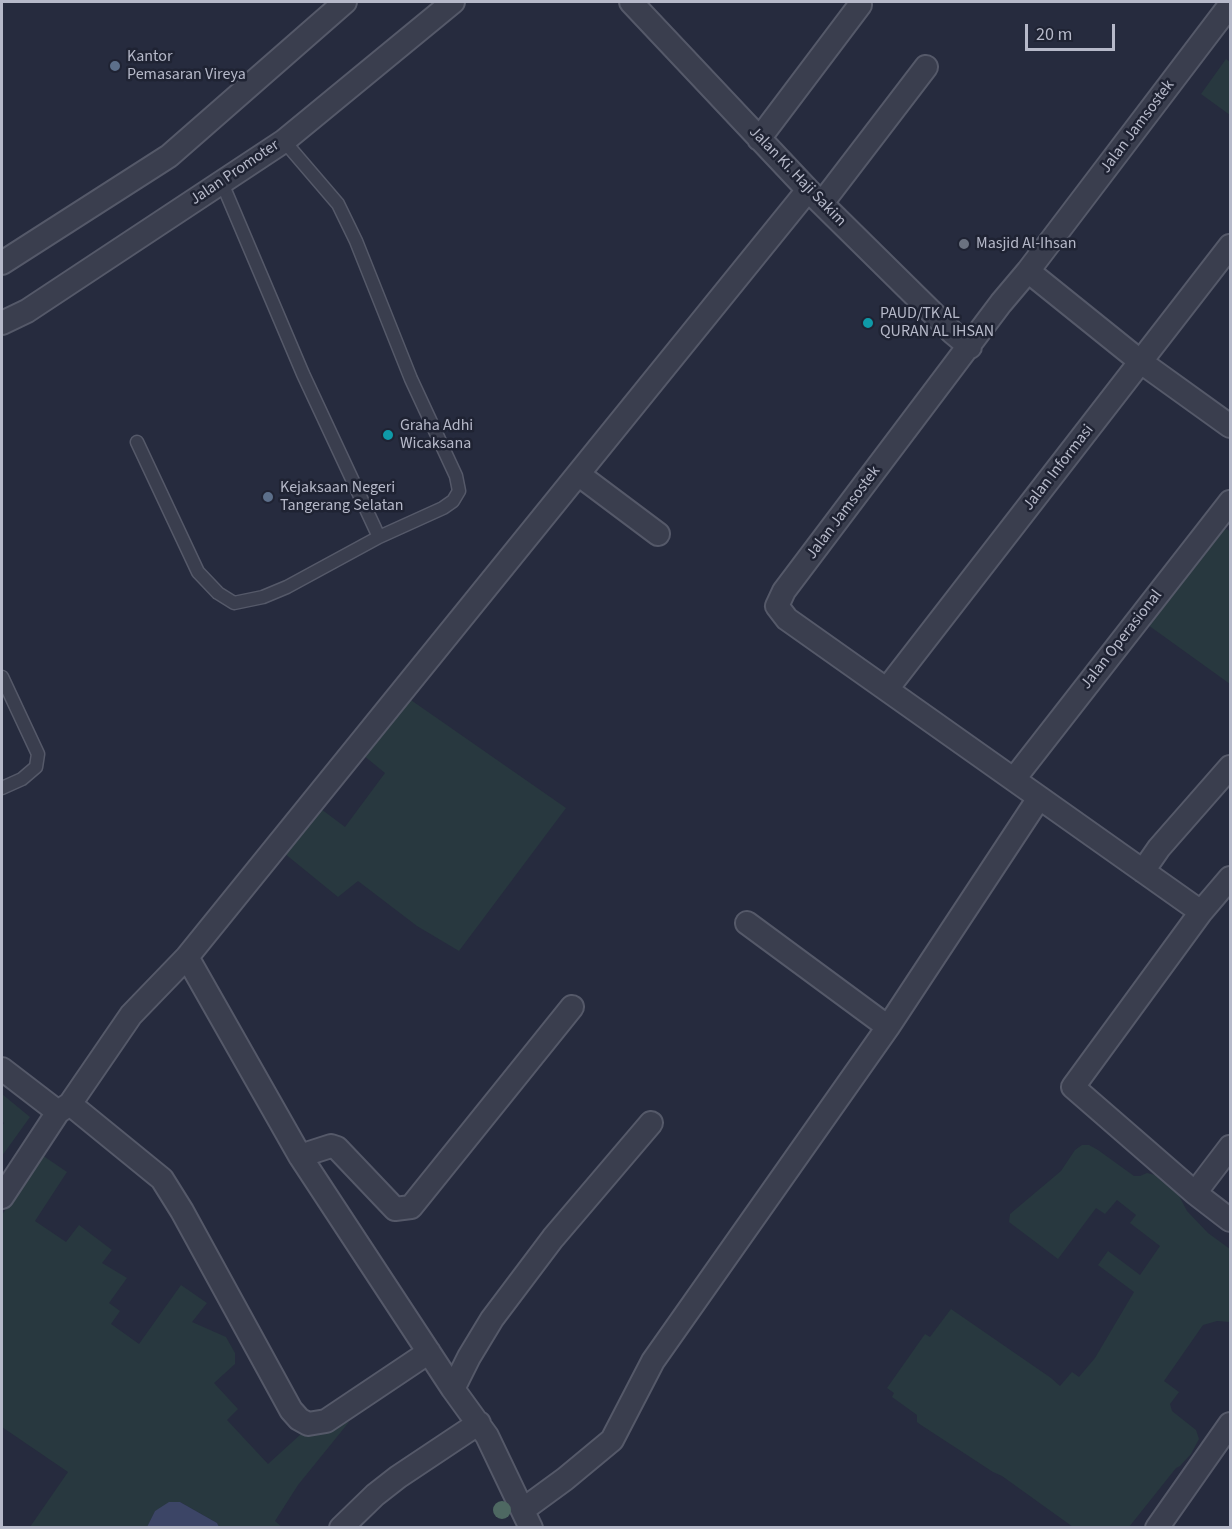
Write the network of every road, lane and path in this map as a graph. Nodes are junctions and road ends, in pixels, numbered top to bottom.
1 (345, 2) edge
2 (453, 2) edge
3 (631, 2) edge
4 (860, 5) dead end
5 (1230, 5) edge
6 (926, 67) dead end
7 (759, 139) junction
8 (284, 141) junction
9 (222, 183) junction
10 (815, 196) junction
11 (1230, 246) edge
12 (5, 261) edge
13 (1028, 271) junction
14 (2, 323) edge
15 (970, 347) junction
16 (1142, 362) junction
17 (1230, 426) edge
18 (137, 442) dead end
19 (578, 474) junction
20 (1230, 504) edge
21 (658, 534) dead end
22 (379, 537) junction
23 (2, 677) edge
24 (887, 689) junction
25 (1230, 767) edge
26 (1014, 779) junction
27 (2, 788) edge
28 (1039, 798) junction
29 (1143, 871) junction
30 (1230, 878) edge
31 (1201, 912) junction
32 (747, 923) dead end
33 (187, 957) junction
34 (572, 1007) dead end
35 (888, 1027) junction
36 (2, 1069) edge
37 (64, 1108) junction
38 (651, 1123) dead end
39 (1230, 1148) edge
40 (300, 1156) junction
41 (1195, 1193) junction
42 (2, 1197) edge
43 (1230, 1220) edge
44 (429, 1352) junction
45 (453, 1389) junction
46 (479, 1423) junction
47 (1230, 1424) edge
48 (528, 1518) edge
49 (341, 1527) edge
50 (1157, 1527) edge

1 - 12 street
2 - 8 street, Jalan Promoter
3 - 7 street, Jalan Ki. Haji Sakim
4 - 7 street
5 - 13 street, Jalan Jamsostek
6 - 10 street
7 - 10 street, Jalan Ki. Haji Sakim
8 - 9 street, Jalan Promoter
8 - 22 lane
9 - 14 street, Jalan Promoter
9 - 22 lane
10 - 15 street, Jalan Ki. Haji Sakim
10 - 19 street
11 - 16 street, Jalan Informasi
13 - 15 street, Jalan Jamsostek
13 - 16 street
15 - 24 street, Jalan Jamsostek
16 - 17 street
16 - 24 street, Jalan Informasi
18 - 22 lane
19 - 21 street
19 - 33 street
20 - 26 street, Jalan Operasional
23 - 27 lane
24 - 26 street, Jalan Jamsostek
25 - 29 street
26 - 28 street, Jalan Jamsostek
28 - 29 street, Jalan Jamsostek
28 - 35 street
29 - 31 street, Jalan Jamsostek
30 - 31 street
31 - 41 street
32 - 35 street
33 - 37 street
33 - 40 street
34 - 40 street
35 - 48 street
36 - 37 street
37 - 42 street
37 - 44 street
38 - 45 street
39 - 41 street
40 - 44 street
41 - 43 street
44 - 45 street
45 - 46 street
46 - 48 street
46 - 49 street
47 - 50 street

